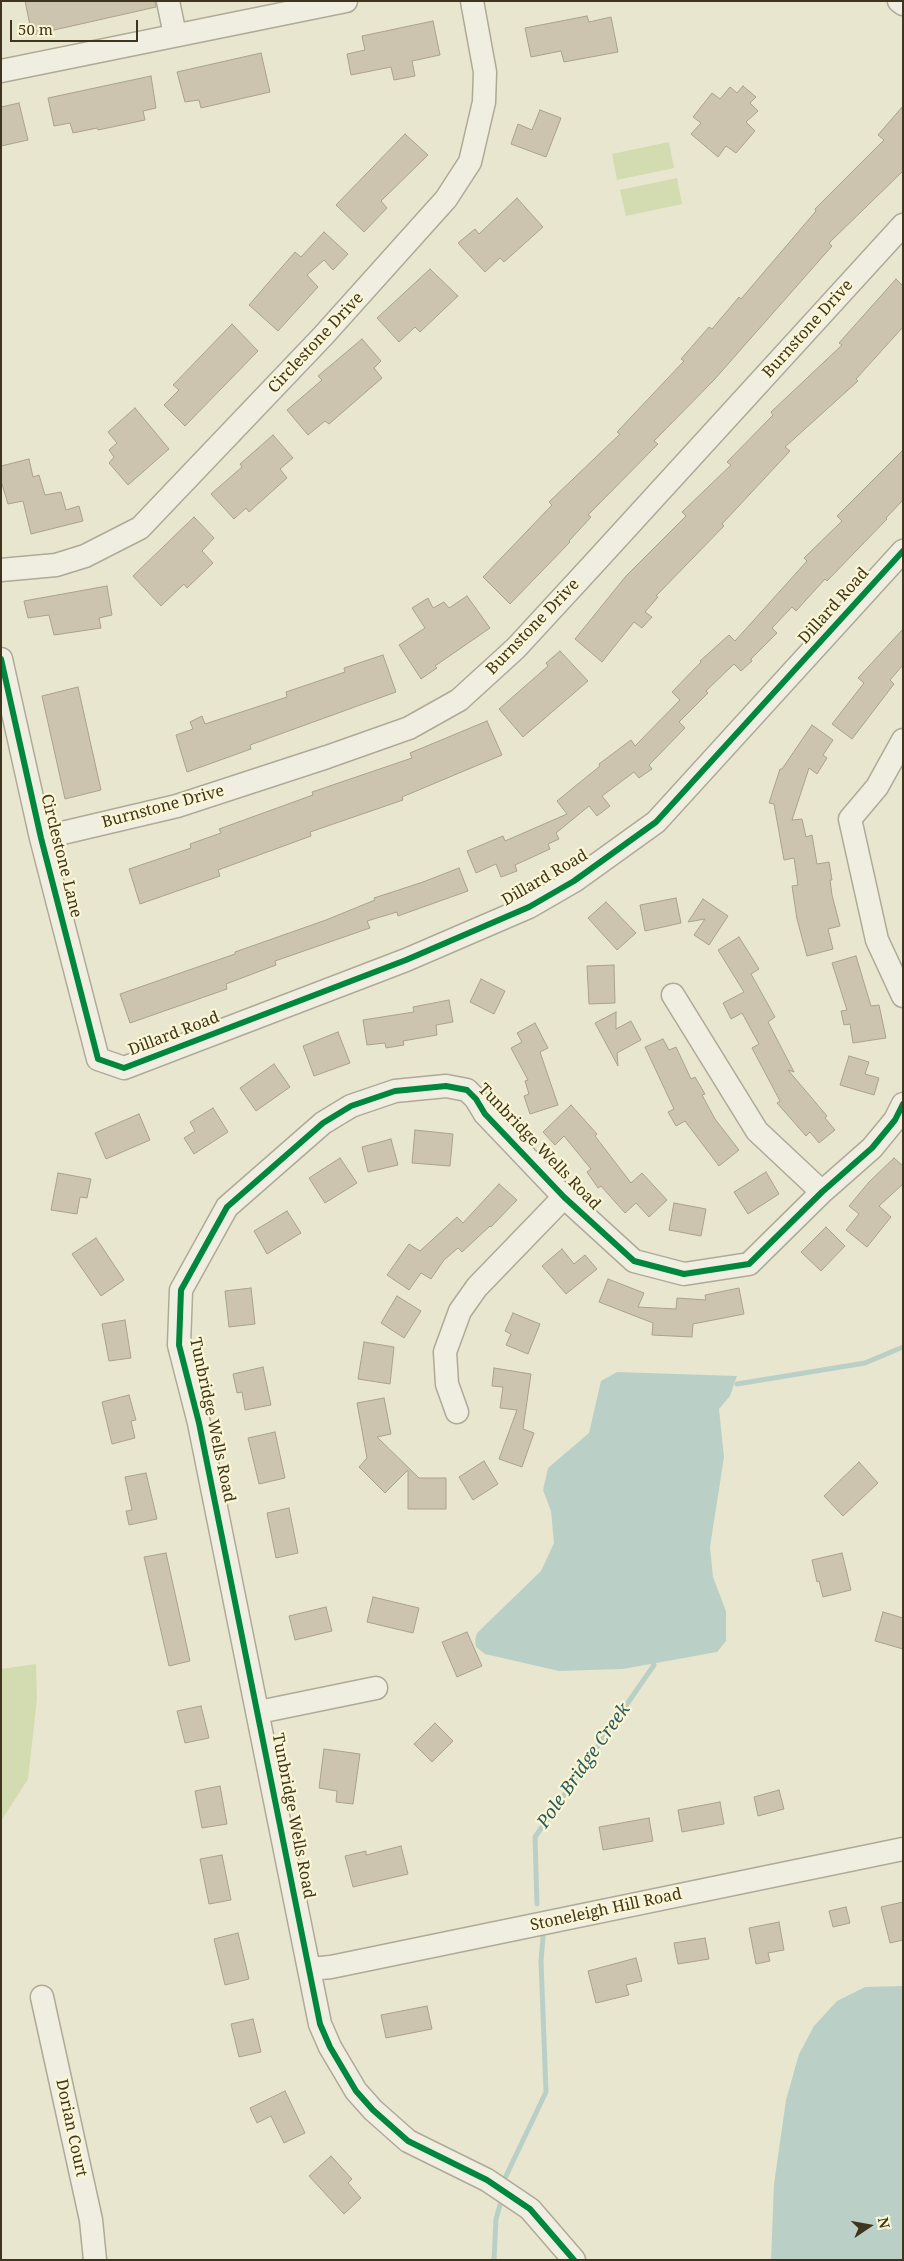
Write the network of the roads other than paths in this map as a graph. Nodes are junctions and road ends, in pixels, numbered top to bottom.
1 (168, 1) edge
2 (346, 1) edge
3 (472, 1) edge
4 (899, 1) edge
5 (903, 4) edge
6 (175, 35) junction
7 (1, 71) edge
8 (903, 225) edge
9 (903, 551) edge
10 (1, 570) edge
11 (1, 658) edge
12 (903, 740) edge
13 (41, 838) junction
14 (673, 995) dead end
15 (903, 996) edge
16 (98, 1059) joint
17 (903, 1104) edge
18 (822, 1192) junction
19 (564, 1197) junction
20 (457, 1412) dead end
21 (376, 1688) dead end
22 (259, 1712) junction
23 (903, 1849) edge
24 (310, 1970) junction
25 (42, 1997) dead end
26 (95, 2260) edge
27 (574, 2260) edge

1 - 6 street
2 - 6 street
3 - 10 street, Circlestone Drive
4 - 5 street
6 - 7 street
8 - 13 street, Burnstone Drive
9 - 16 street, Dillard Road
11 - 13 street, Circlestone Lane
12 - 15 street
13 - 16 street, Circlestone Lane
14 - 18 street
17 - 18 street, Tunbridge Wells Road
18 - 19 street, Tunbridge Wells Road
19 - 20 street
19 - 22 street, Tunbridge Wells Road
21 - 22 street
22 - 24 street, Tunbridge Wells Road
23 - 24 street, Stoneleigh Hill Road
24 - 27 street, Tunbridge Wells Road
25 - 26 street, Dorian Court

